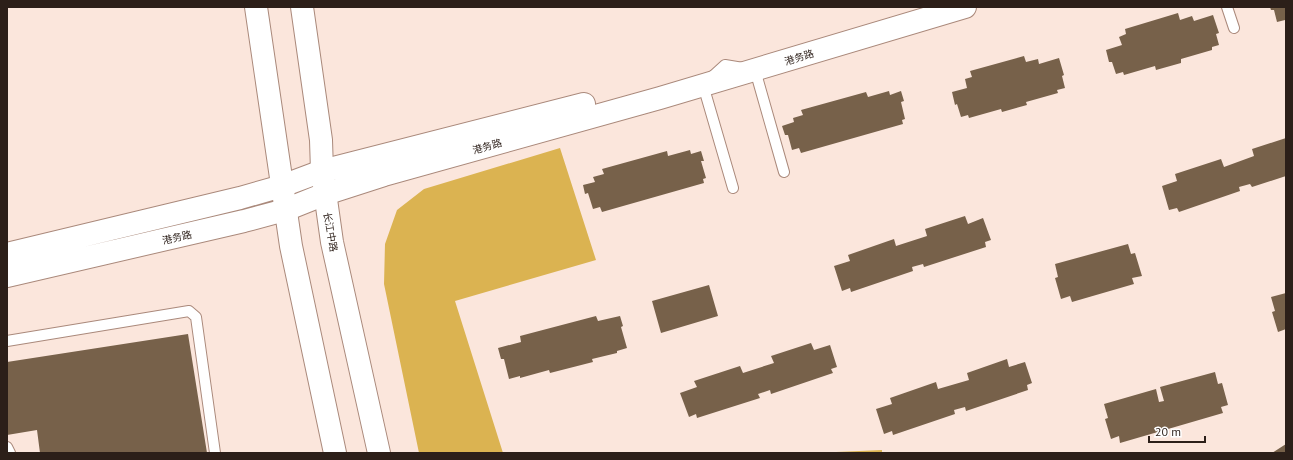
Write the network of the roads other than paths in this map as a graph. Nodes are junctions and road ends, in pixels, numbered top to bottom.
1 (256, 7) edge
2 (302, 7) edge
3 (917, 7) edge
4 (965, 7) edge
5 (1227, 7) edge
6 (1234, 28) dead end
7 (725, 65) junction
8 (755, 70) junction
9 (703, 85) junction
10 (322, 171) junction
11 (784, 172) dead end
12 (282, 186) junction
13 (733, 188) dead end
14 (325, 194) junction
15 (285, 210) junction
16 (7, 254) edge
17 (7, 276) edge
18 (7, 341) edge
19 (7, 447) edge
20 (10, 453) edge
21 (215, 453) edge
22 (335, 453) edge
23 (379, 453) edge

1 - 12 street
2 - 10 street, 长江中路
3 - 7 street, 港务路
4 - 8 street, 港务路
5 - 6 lane
7 - 8 lane
7 - 9 lane
7 - 10 street, 港务路
8 - 9 street, 港务路
8 - 11 lane
9 - 13 lane
9 - 14 street, 港务路
10 - 12 street, 港务路
10 - 14 street, 长江中路
12 - 15 street
12 - 16 street, 港务路
14 - 15 street, 港务路
14 - 23 street, 长江中路
15 - 17 street, 港务路
15 - 22 street
18 - 21 lane
19 - 20 lane

